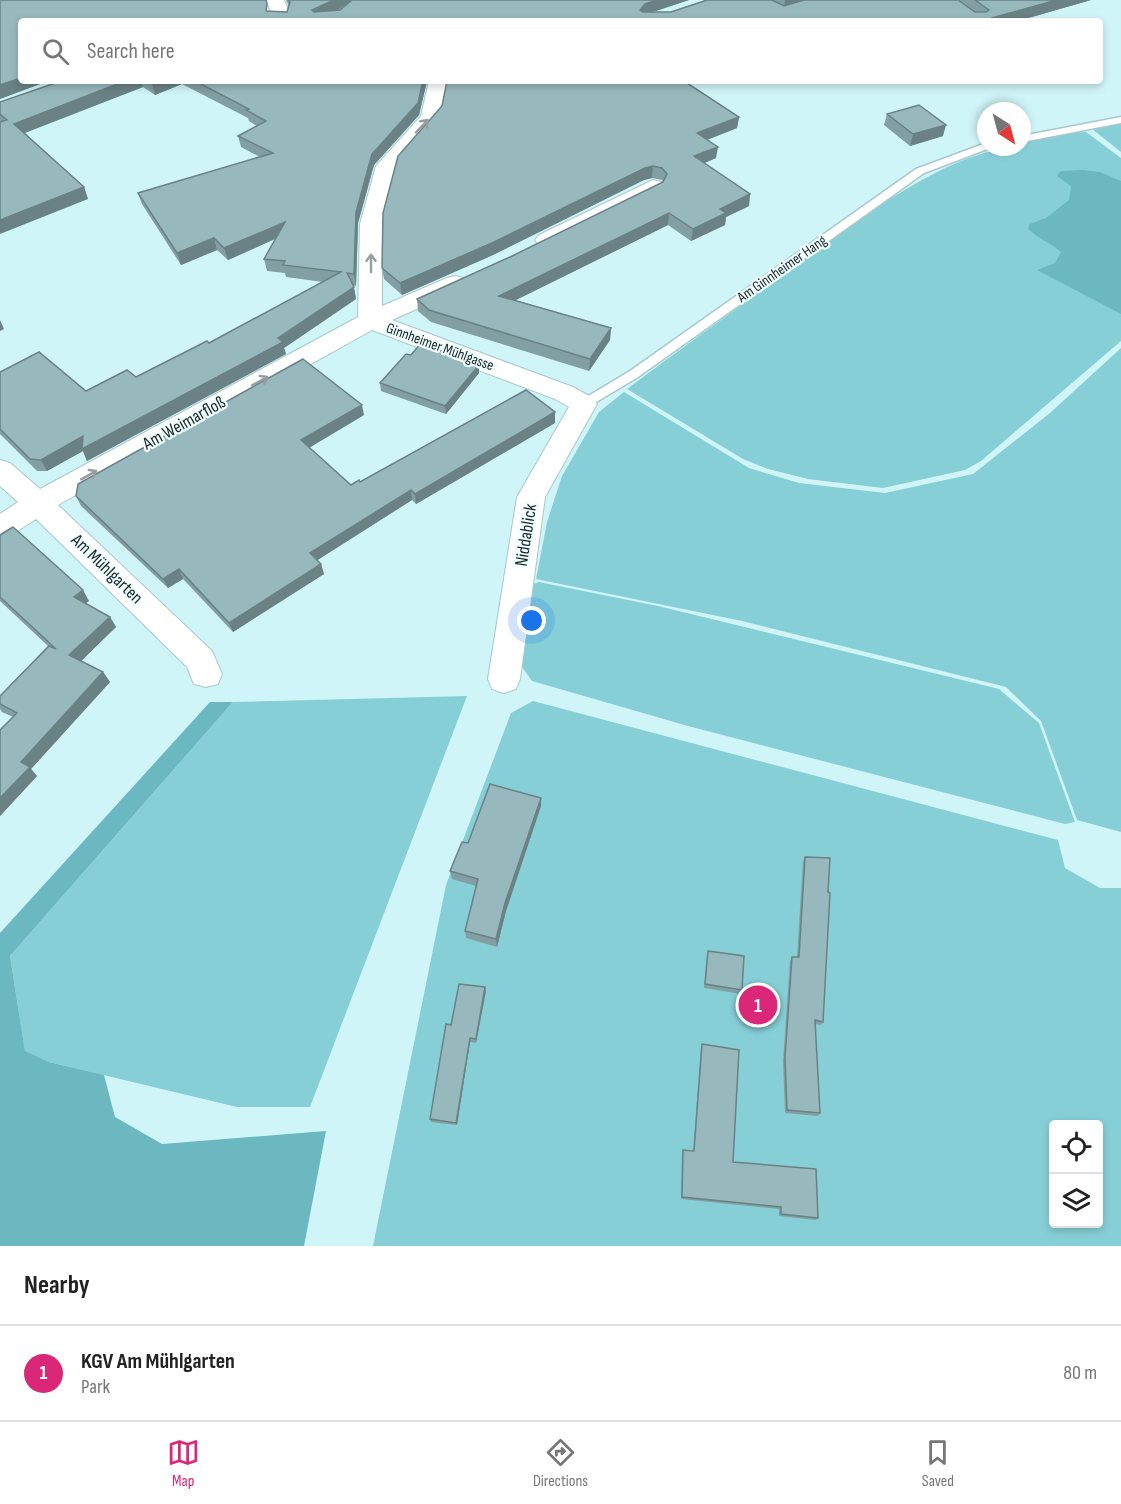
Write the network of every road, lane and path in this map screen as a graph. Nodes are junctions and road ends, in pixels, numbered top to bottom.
1 (275, 0) edge
2 (280, 18) edge
3 (438, 84) edge
4 (1121, 120) edge
5 (1031, 137) edge
6 (977, 149) edge
7 (653, 187) edge
8 (522, 252) edge
9 (472, 276) edge
10 (370, 321) junction
11 (584, 404) junction
12 (0, 470) edge
13 (38, 503) junction
14 (0, 528) edge
15 (206, 674) dead end
16 (504, 679) dead end

1 - 2 street
10 -> 3 street, Ginnheimer Mühlgasse
4 - 5 lane
6 - 11 lane, Am Ginnheimer Hang
7 - 8 street
9 - 10 street, Am Weimarfloß
10 - 11 street, Ginnheimer Mühlgasse
13 -> 10 street, Am Weimarfloß
11 - 16 street, Niddablick
12 - 13 street, Am Mühlgarten
13 - 14 street, Am Weimarfloß
13 - 15 street, Am Mühlgarten

